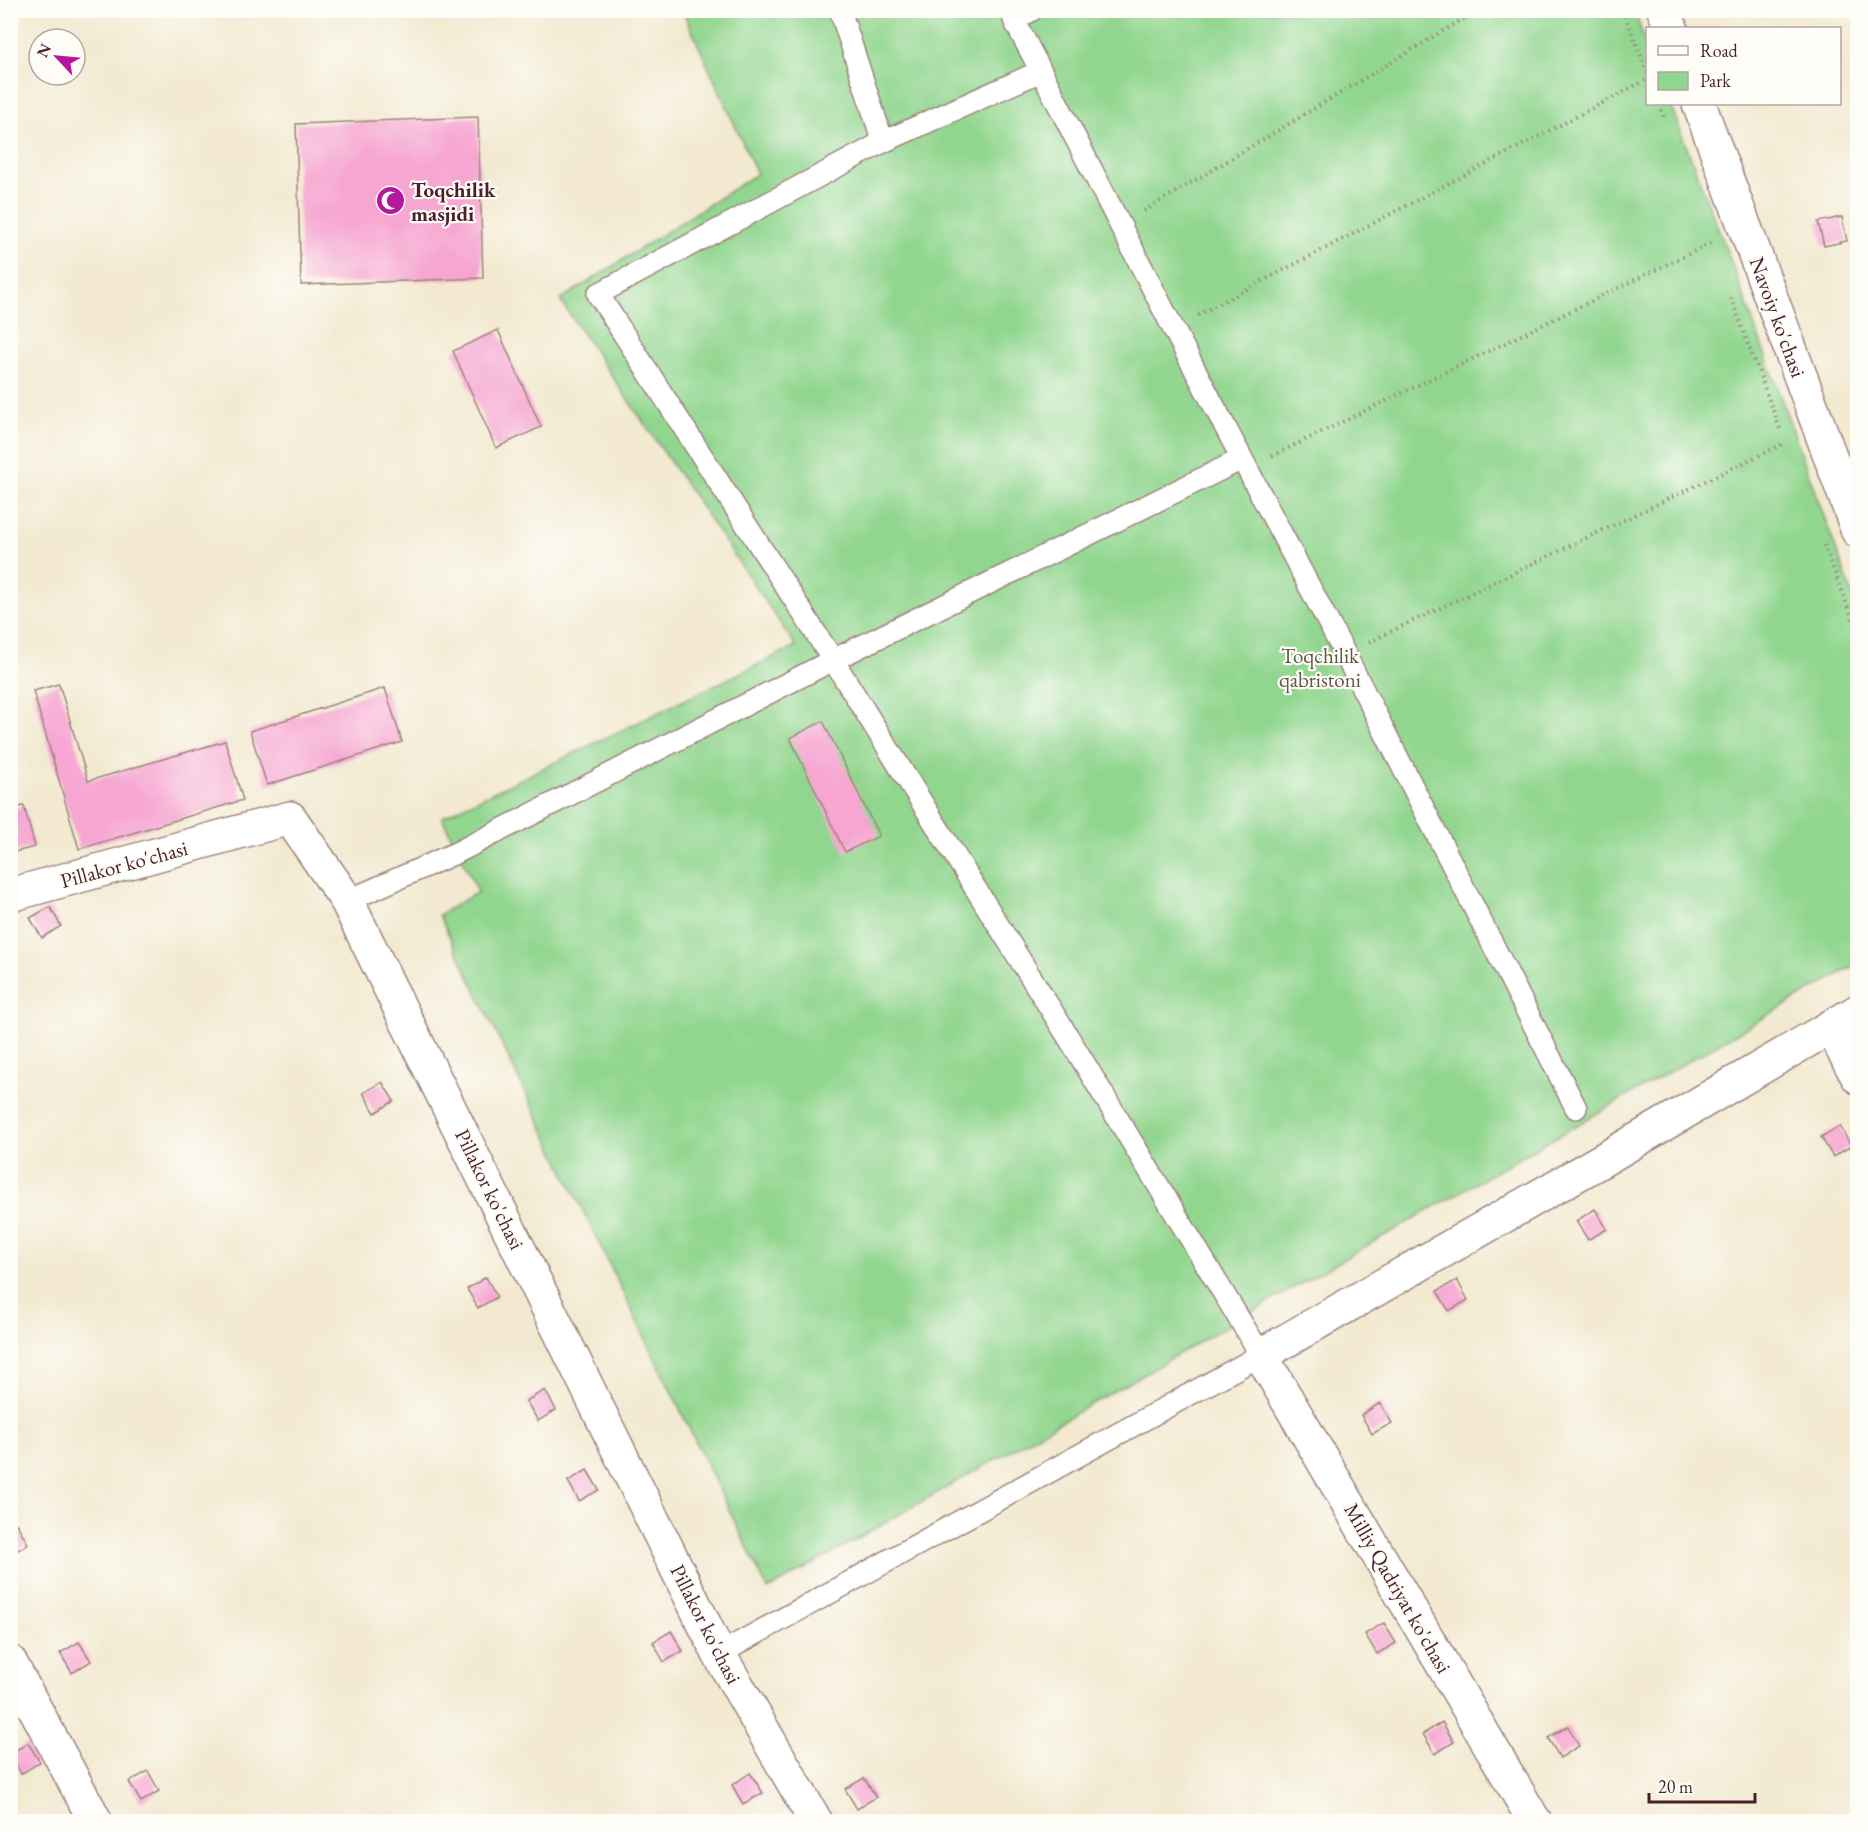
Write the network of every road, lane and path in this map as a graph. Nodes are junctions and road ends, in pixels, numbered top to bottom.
1 (840, 10) edge
2 (1032, 10) edge
3 (1479, 10) edge
4 (1623, 10) edge
5 (1664, 10) edge
6 (1671, 27) edge
7 (1041, 71) junction
8 (1646, 71) edge
9 (1646, 80) edge
10 (1699, 105) edge
11 (883, 142) junction
12 (1120, 225) junction
13 (1711, 243) dead end
14 (1173, 328) junction
15 (1785, 443) dead end
16 (1244, 463) junction
17 (1857, 531) edge
18 (1345, 654) junction
19 (833, 660) junction
20 (10, 895) edge
21 (347, 901) junction
22 (1844, 1019) edge
23 (1857, 1077) edge
24 (1576, 1108) dead end
25 (1261, 1355) junction
26 (719, 1654) junction
27 (10, 1662) edge
28 (96, 1821) edge
29 (816, 1821) edge
30 (1535, 1821) edge

1 - 11 lane
2 - 7 lane
3 - 12 path
4 - 8 path
5 - 6 street
7 - 11 lane
7 - 12 lane
9 - 14 path
10 - 17 street, Navoiy ko'chasi
11 - 19 lane
12 - 14 lane
13 - 16 path
14 - 16 lane
15 - 18 path
16 - 18 lane
16 - 19 lane
18 - 24 lane
19 - 21 lane
19 - 25 lane
20 - 21 street, Pillakor ko'chasi
21 - 26 street, Pillakor ko'chasi
22 - 23 street
22 - 25 street
25 - 26 lane
25 - 30 street, Milliy Qadriyat ko'chasi
26 - 29 street, Pillakor ko'chasi
27 - 28 street

